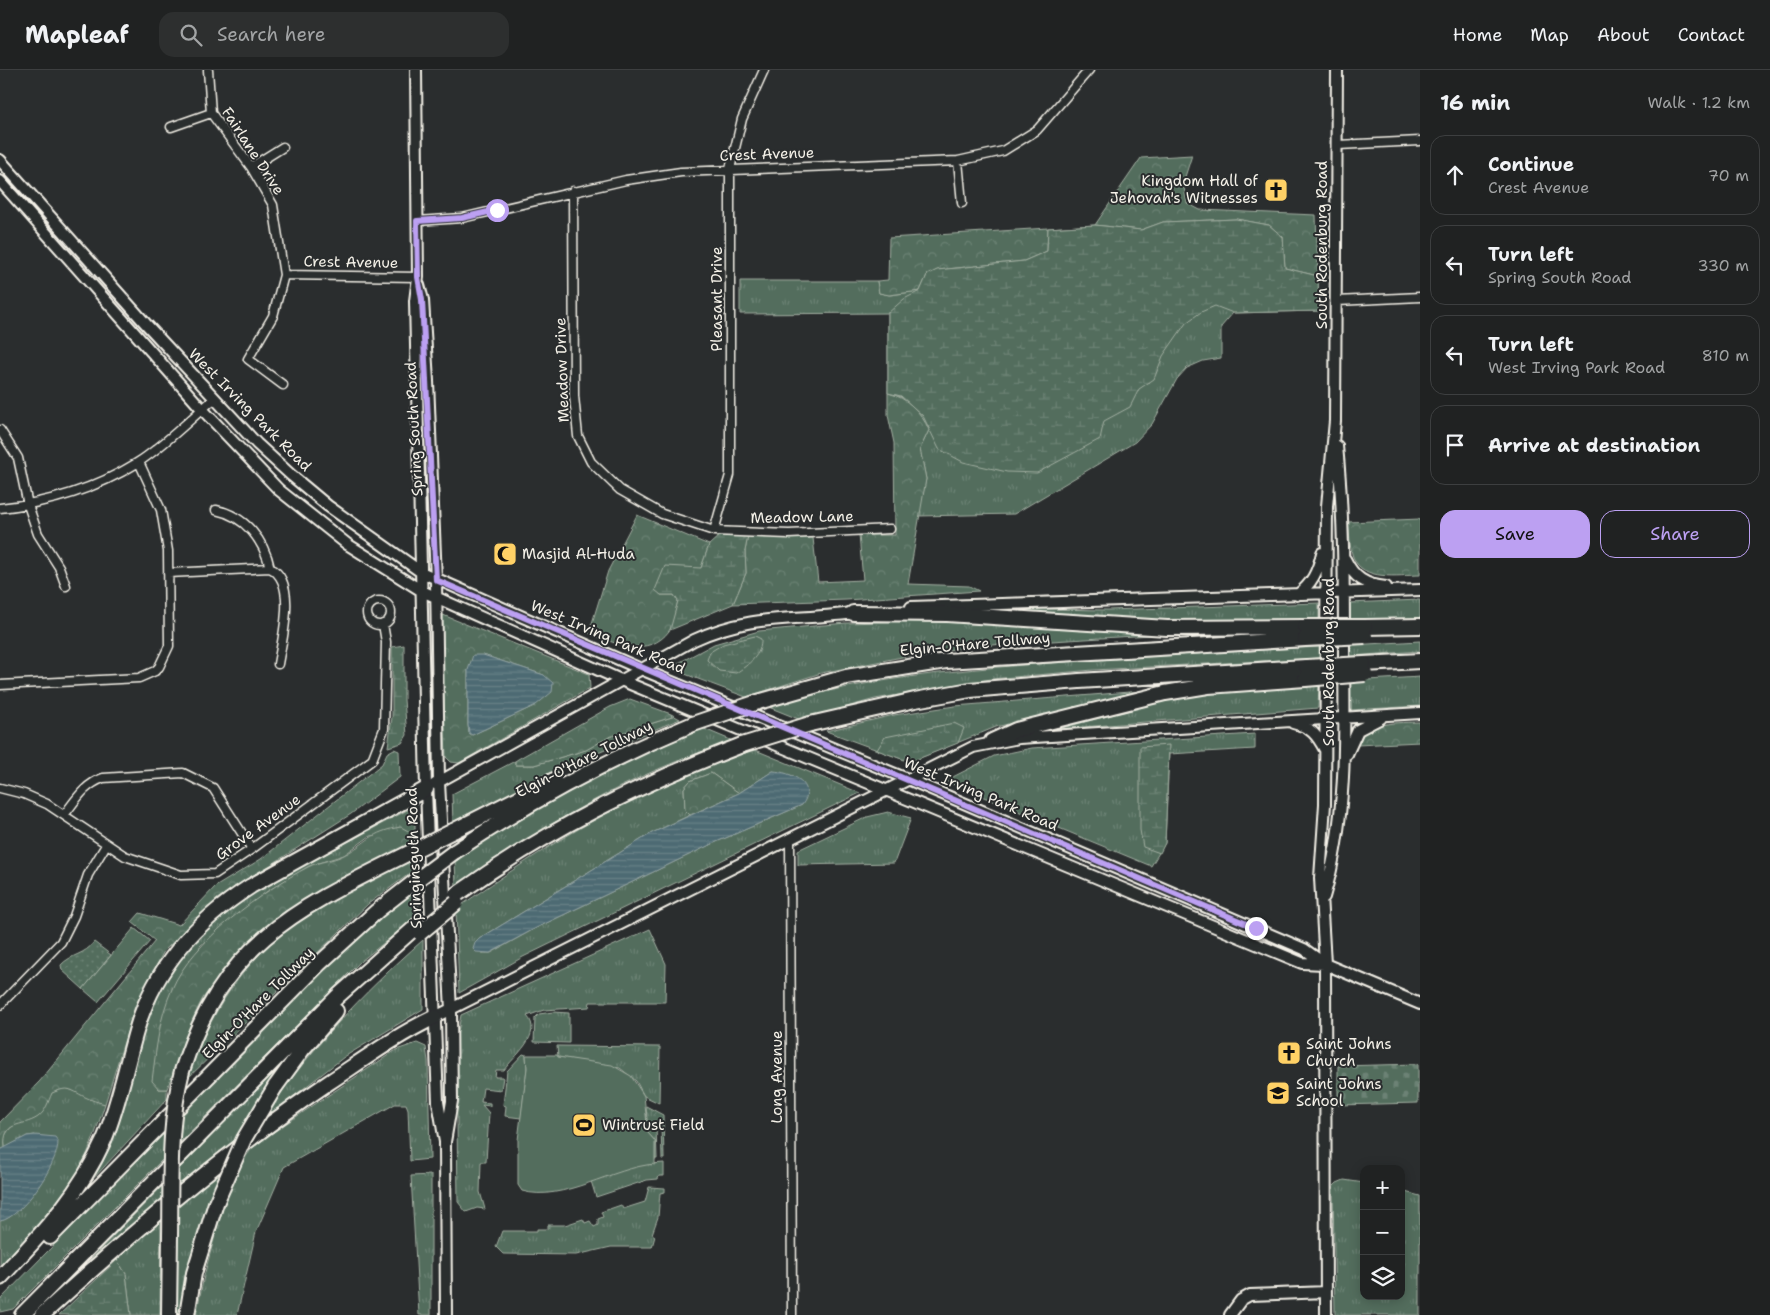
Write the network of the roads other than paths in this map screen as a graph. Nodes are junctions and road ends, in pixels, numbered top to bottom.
1 (208, 70) edge
2 (416, 70) edge
3 (764, 70) edge
4 (1089, 70) edge
5 (1337, 70) edge
6 (211, 113) junction
7 (171, 127) dead end
8 (1420, 141) edge
9 (1338, 145) junction
10 (283, 147) dead end
11 (0, 160) edge
12 (958, 161) junction
13 (251, 167) junction
14 (730, 169) junction
15 (0, 181) edge
16 (573, 191) junction
17 (962, 203) dead end
18 (417, 221) junction
19 (284, 275) junction
20 (418, 277) junction
21 (1420, 297) edge
22 (1337, 300) junction
23 (283, 385) dead end
24 (214, 399) junction
25 (202, 409) junction
26 (1335, 420) junction
27 (0, 430) edge
28 (139, 462) junction
29 (28, 505) junction
30 (0, 508) edge
31 (216, 510) dead end
32 (890, 529) dead end
33 (714, 531) junction
34 (1327, 536) junction
35 (1343, 556) junction
36 (270, 568) junction
37 (421, 572) junction
38 (168, 573) junction
39 (436, 580) junction
40 (66, 586) dead end
41 (1404, 590) junction
42 (1420, 590) edge
43 (422, 591) junction
44 (1326, 594) junction
45 (1344, 594) junction
46 (1297, 595) junction
47 (437, 599) junction
48 (852, 613) junction
49 (383, 624) dead end
50 (1420, 626) edge
51 (1365, 631) junction
52 (1305, 633) junction
53 (1420, 633) edge
54 (1420, 661) edge
55 (278, 664) dead end
56 (1365, 669) junction
57 (644, 670) junction
58 (1420, 670) edge
59 (1306, 673) junction
60 (623, 681) junction
61 (0, 685) edge
62 (1420, 713) edge
63 (1392, 714) junction
64 (1345, 717) junction
65 (1326, 718) junction
66 (1285, 720) junction
67 (992, 741) junction
68 (1326, 751) junction
69 (616, 758) junction
70 (1344, 762) junction
71 (910, 780) junction
72 (440, 782) junction
73 (0, 788) edge
74 (426, 789) junction
75 (885, 790) junction
76 (64, 815) junction
77 (790, 839) junction
78 (106, 845) junction
79 (252, 850) junction
80 (1323, 902) junction
81 (419, 928) junction
82 (1325, 964) junction
83 (1, 1001) edge
84 (1420, 1004) edge
85 (451, 1010) junction
86 (435, 1017) junction
87 (445, 1142) junction
88 (0, 1278) edge
89 (0, 1288) edge
90 (1326, 1292) junction
91 (22, 1315) edge
92 (42, 1315) edge
93 (169, 1315) edge
94 (187, 1315) edge
95 (446, 1315) edge
96 (792, 1315) edge
97 (1230, 1315) edge
98 (1326, 1315) edge

1 - 6 street, Fairlane Drive
2 - 18 main road, Spring South Road
3 - 14 street, Pleasant Drive
4 - 12 street, Crest Avenue
5 - 9 main road, South Rodenburg Road
6 - 7 street
6 - 13 street, Fairlane Drive
8 - 9 street
9 - 22 main road, South Rodenburg Road
10 - 13 street
11 - 24 main road, West Irving Park Road
12 - 14 street, Crest Avenue
12 - 17 street
13 - 19 street, Fairlane Drive
14 - 16 street, Crest Avenue
14 - 33 street, Pleasant Drive
15 - 25 main road, West Irving Park Road
16 - 18 street, Crest Avenue
16 - 33 street, Meadow Drive
18 - 20 main road, Spring South Road
19 - 20 street, Crest Avenue
19 - 23 street, Fairlane Drive
20 - 37 main road, Spring South Road
20 - 39 main road, Spring South Road
21 - 22 street
22 - 26 main road, South Rodenburg Road
24 - 25 street
24 - 37 main road, West Irving Park Road
25 - 28 street
25 - 43 main road, West Irving Park Road
26 - 34 main road, South Rodenburg Road
26 - 35 main road, South Rodenburg Road
27 - 29 street
28 - 29 street
28 - 38 street
29 - 30 street
29 - 40 street
31 - 36 street
32 - 33 street, Meadow Lane
34 - 44 main road, South Rodenburg Road
34 - 46 main road
35 - 41 main road
35 - 45 main road, South Rodenburg Road
36 - 38 street
36 - 55 street
37 - 39 main road, West Irving Park Road
37 - 43 main road, Springinsguth Road
38 - 61 street
39 - 47 main road, Springinsguth Road
39 - 57 main road, West Irving Park Road
41 - 42 main road
41 - 45 main road
43 - 47 main road, West Irving Park Road
43 - 74 main road, Springinsguth Road
44 - 45 main road
44 - 46 main road
44 - 65 main road, South Rodenburg Road
45 - 64 main road, South Rodenburg Road
46 - 48 main road
47 - 60 main road, West Irving Park Road
47 - 72 main road, Springinsguth Road
48 - 52 highway
48 - 57 main road
49 - 79 street, Grove Avenue
50 - 51 highway
51 - 52 highway, Elgin-O'Hare Tollway, bridge
51 - 53 highway, Elgin-O'Hare Tollway
52 - 69 highway, Elgin-O'Hare Tollway, bridge
54 - 56 highway
56 - 58 highway
56 - 59 highway, bridge
57 - 60 main road
57 - 71 main road, West Irving Park Road
59 - 67 highway
59 - 81 highway, bridge
60 - 72 main road
60 - 75 main road, West Irving Park Road
62 - 63 main road
63 - 64 main road
63 - 70 main road
64 - 65 main road
64 - 70 main road, South Rodenburg Road
65 - 66 main road
65 - 68 main road, South Rodenburg Road
66 - 67 main road
66 - 68 main road
67 - 71 main road
68 - 80 main road, South Rodenburg Road
69 - 89 highway, Elgin-O'Hare Tollway, bridge
69 - 93 highway, bridge
70 - 80 main road, South Rodenburg Road
71 - 75 main road
71 - 82 main road, West Irving Park Road
72 - 74 main road
72 - 85 main road, Springinsguth Road
73 - 76 street, Grove Avenue
74 - 86 main road, Springinsguth Road
74 - 88 highway
75 - 77 main road
75 - 82 main road, West Irving Park Road
76 - 78 street, Grove Avenue
76 - 79 street
77 - 85 main road
77 - 96 street, Long Avenue
78 - 79 street, Grove Avenue
78 - 83 street
80 - 82 main road, South Rodenburg Road
81 - 91 highway
81 - 94 highway, bridge
82 - 84 main road, West Irving Park Road
82 - 90 main road, South Rodenburg Road
85 - 86 main road
85 - 87 main road, Springinsguth Road
86 - 87 main road, Springinsguth Road
86 - 92 highway
87 - 95 main road, Springinsguth Road
90 - 97 main road
90 - 98 main road, South Rodenburg Road

